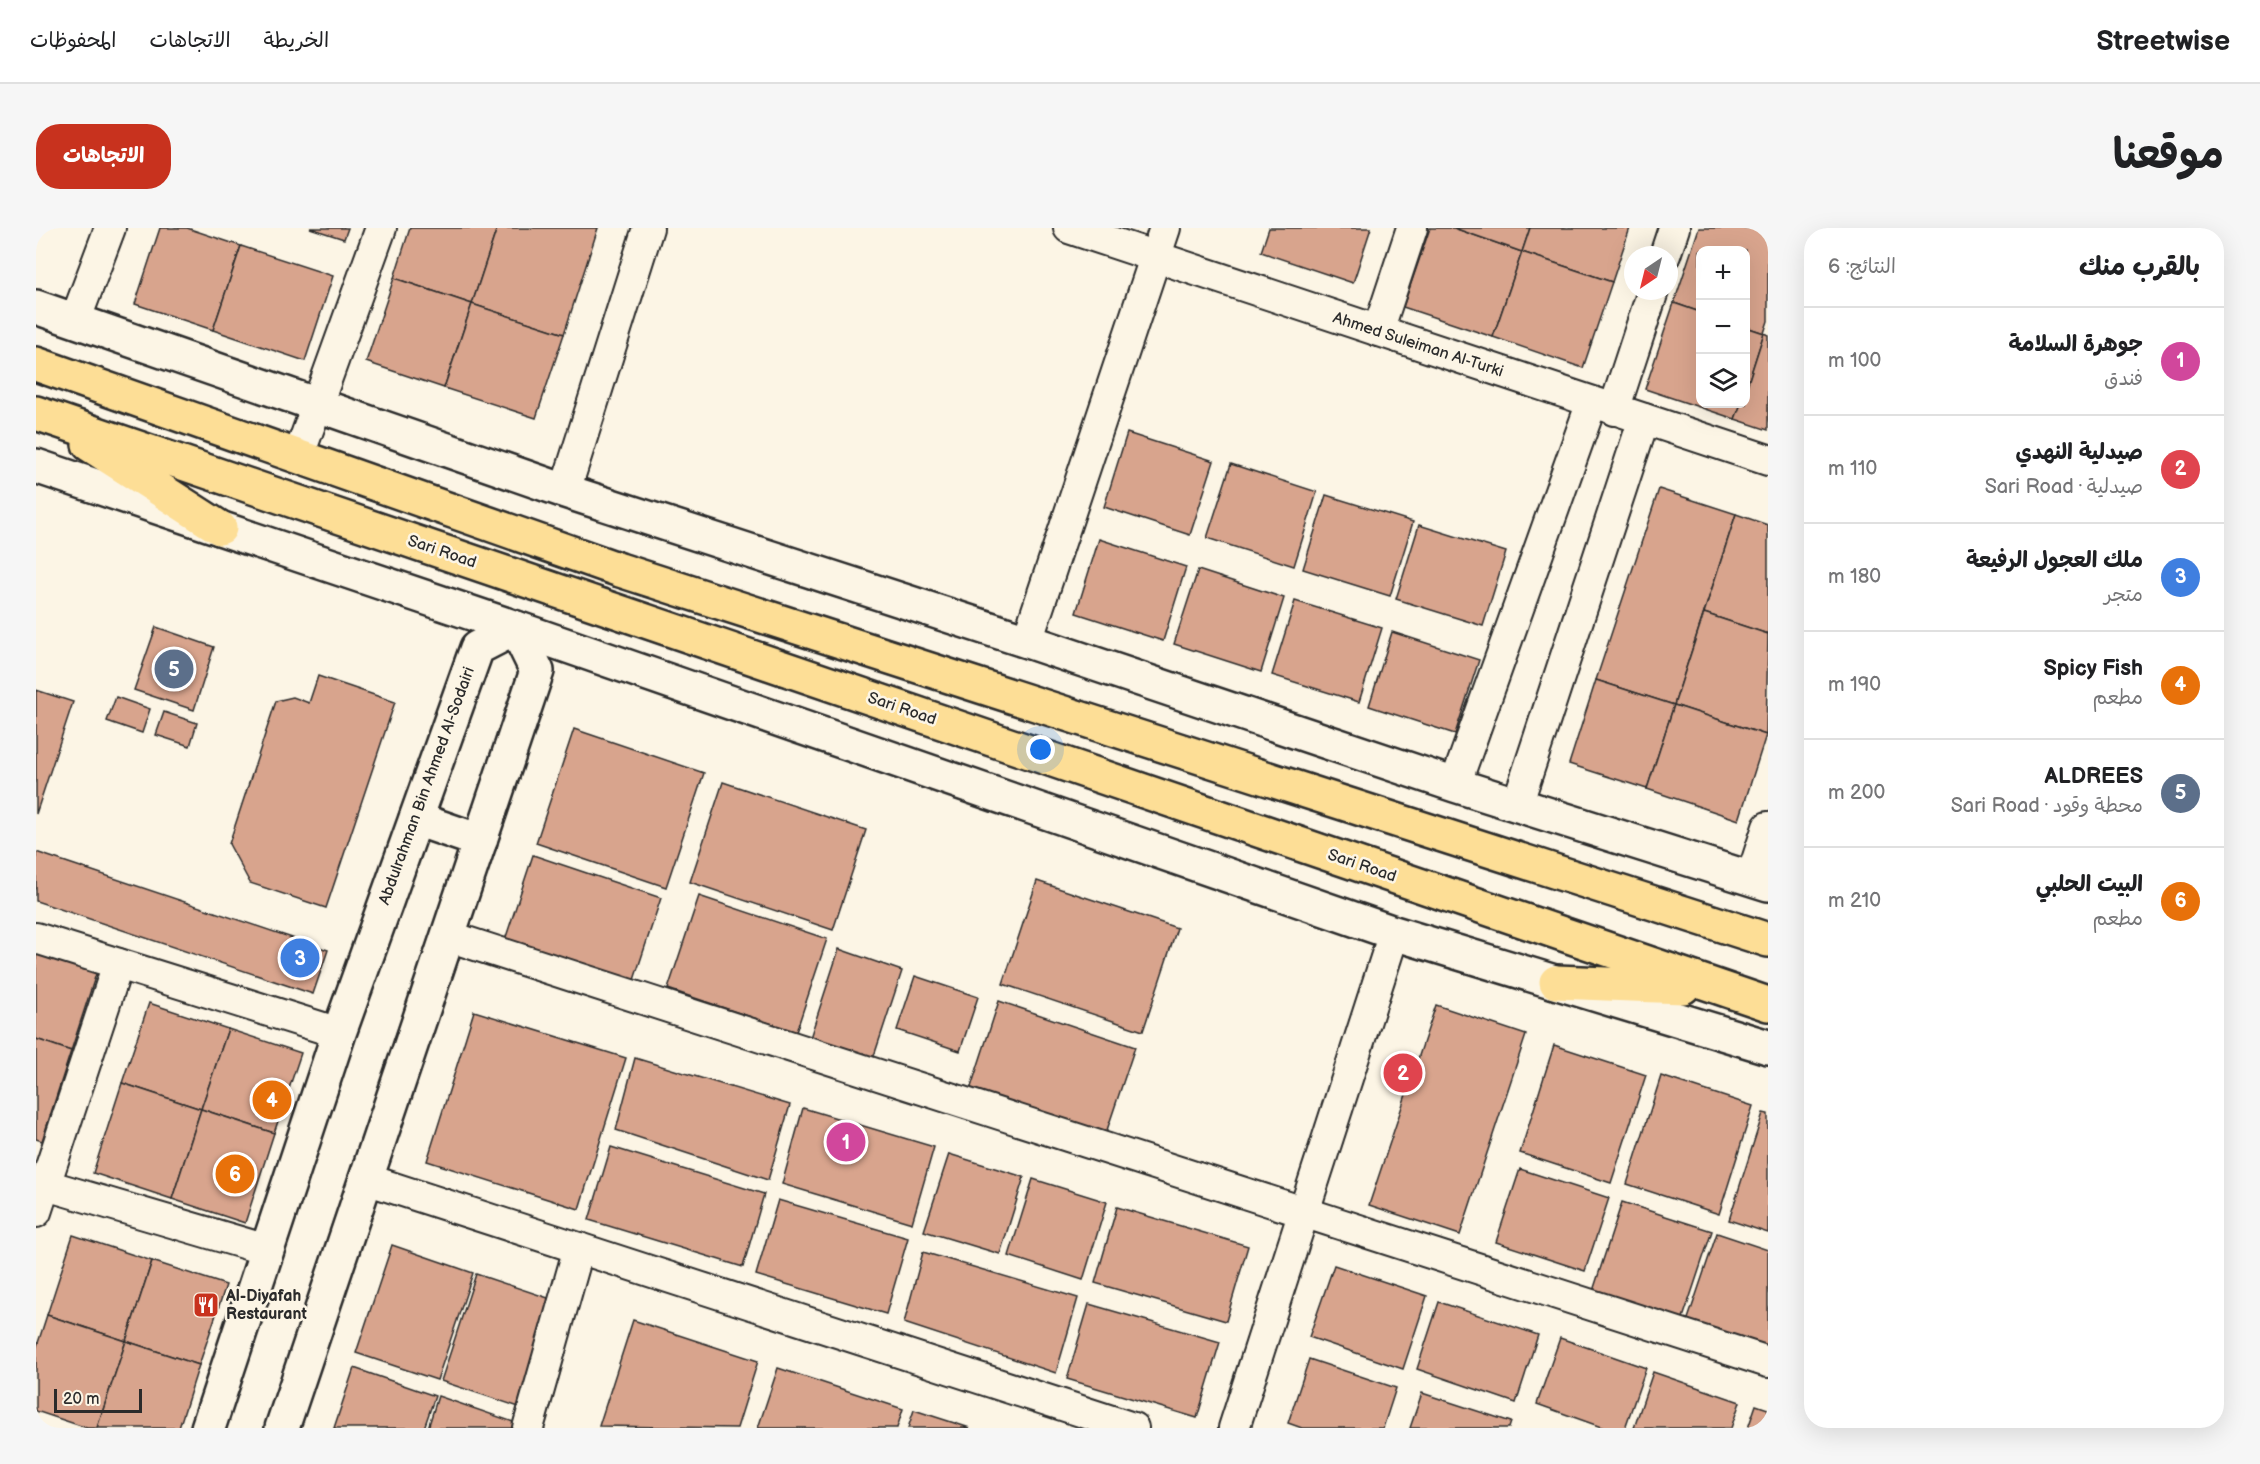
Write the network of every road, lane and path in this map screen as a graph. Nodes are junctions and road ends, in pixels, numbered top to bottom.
1 (110, 228) edge
2 (381, 228) edge
3 (648, 228) edge
4 (1069, 228) edge
5 (1166, 228) edge
6 (1412, 228) edge
7 (1674, 228) edge
8 (1668, 246) edge
9 (1156, 257) junction
10 (1649, 300) edge
11 (36, 307) edge
12 (75, 321) junction
13 (1378, 332) junction
14 (36, 364) edge
15 (317, 403) junction
16 (1603, 406) junction
17 (40, 414) edge
18 (1644, 418) junction
19 (299, 455) junction
20 (1768, 460) edge
21 (36, 466) edge
22 (565, 491) junction
23 (220, 528) junction
24 (516, 628) junction
25 (1027, 641) junction
26 (1455, 785) junction
27 (1516, 805) junction
28 (416, 819) junction
29 (1768, 827) edge
30 (480, 841) junction
31 (1760, 882) edge
32 (1394, 933) junction
33 (448, 936) junction
34 (36, 938) edge
35 (1768, 940) edge
36 (118, 964) junction
37 (1556, 982) junction
38 (1717, 988) junction
39 (1768, 1004) edge
40 (339, 1033) junction
41 (1768, 1047) edge
42 (366, 1179) junction
43 (39, 1193) edge
44 (1304, 1212) junction
45 (579, 1248) junction
46 (267, 1250) junction
47 (1768, 1362) edge
48 (208, 1428) edge
49 (282, 1428) edge
50 (528, 1428) edge
51 (1133, 1428) edge
52 (1234, 1428) edge

1 - 12 street
2 - 15 street
3 - 22 street
4 - 9 street, Ahmed Suleiman Al-Turki
5 - 9 street
6 - 13 street
7 - 8 street
9 - 13 street, Ahmed Suleiman Al-Turki
9 - 25 street
10 - 16 street
11 - 12 main road
12 - 15 main road
13 - 16 street, Ahmed Suleiman Al-Turki
14 - 19 main road
15 - 19 street
15 - 22 main road
16 - 18 street, Ahmed Suleiman Al-Turki
16 - 26 street
17 - 23 main road
17 - 38 main road, Sari Road
18 - 20 street, Ahmed Suleiman Al-Turki
18 - 27 street
19 - 35 main road
21 - 23 main road
22 - 25 main road
23 - 24 main road
24 - 28 main road, Abdulrahman Bin Ahmed Al-Sodairi
24 - 30 main road
24 - 32 main road
25 - 26 main road
26 - 27 main road
27 - 31 main road
28 - 30 main road
28 - 40 main road, Abdulrahman Bin Ahmed Al-Sodairi
29 - 31 street
30 - 33 main road
32 - 37 main road
32 - 44 street
33 - 42 main road
33 - 44 street
34 - 36 street
36 - 40 street
36 - 43 street
37 - 38 main road
37 - 41 main road
38 - 39 main road, Sari Road
40 - 46 main road, Abdulrahman Bin Ahmed Al-Sodairi
42 - 45 street
42 - 49 main road
43 - 46 street
44 - 47 street
44 - 52 street
45 - 50 street
45 - 51 street
46 - 48 main road, Abdulrahman Bin Ahmed Al-Sodairi

